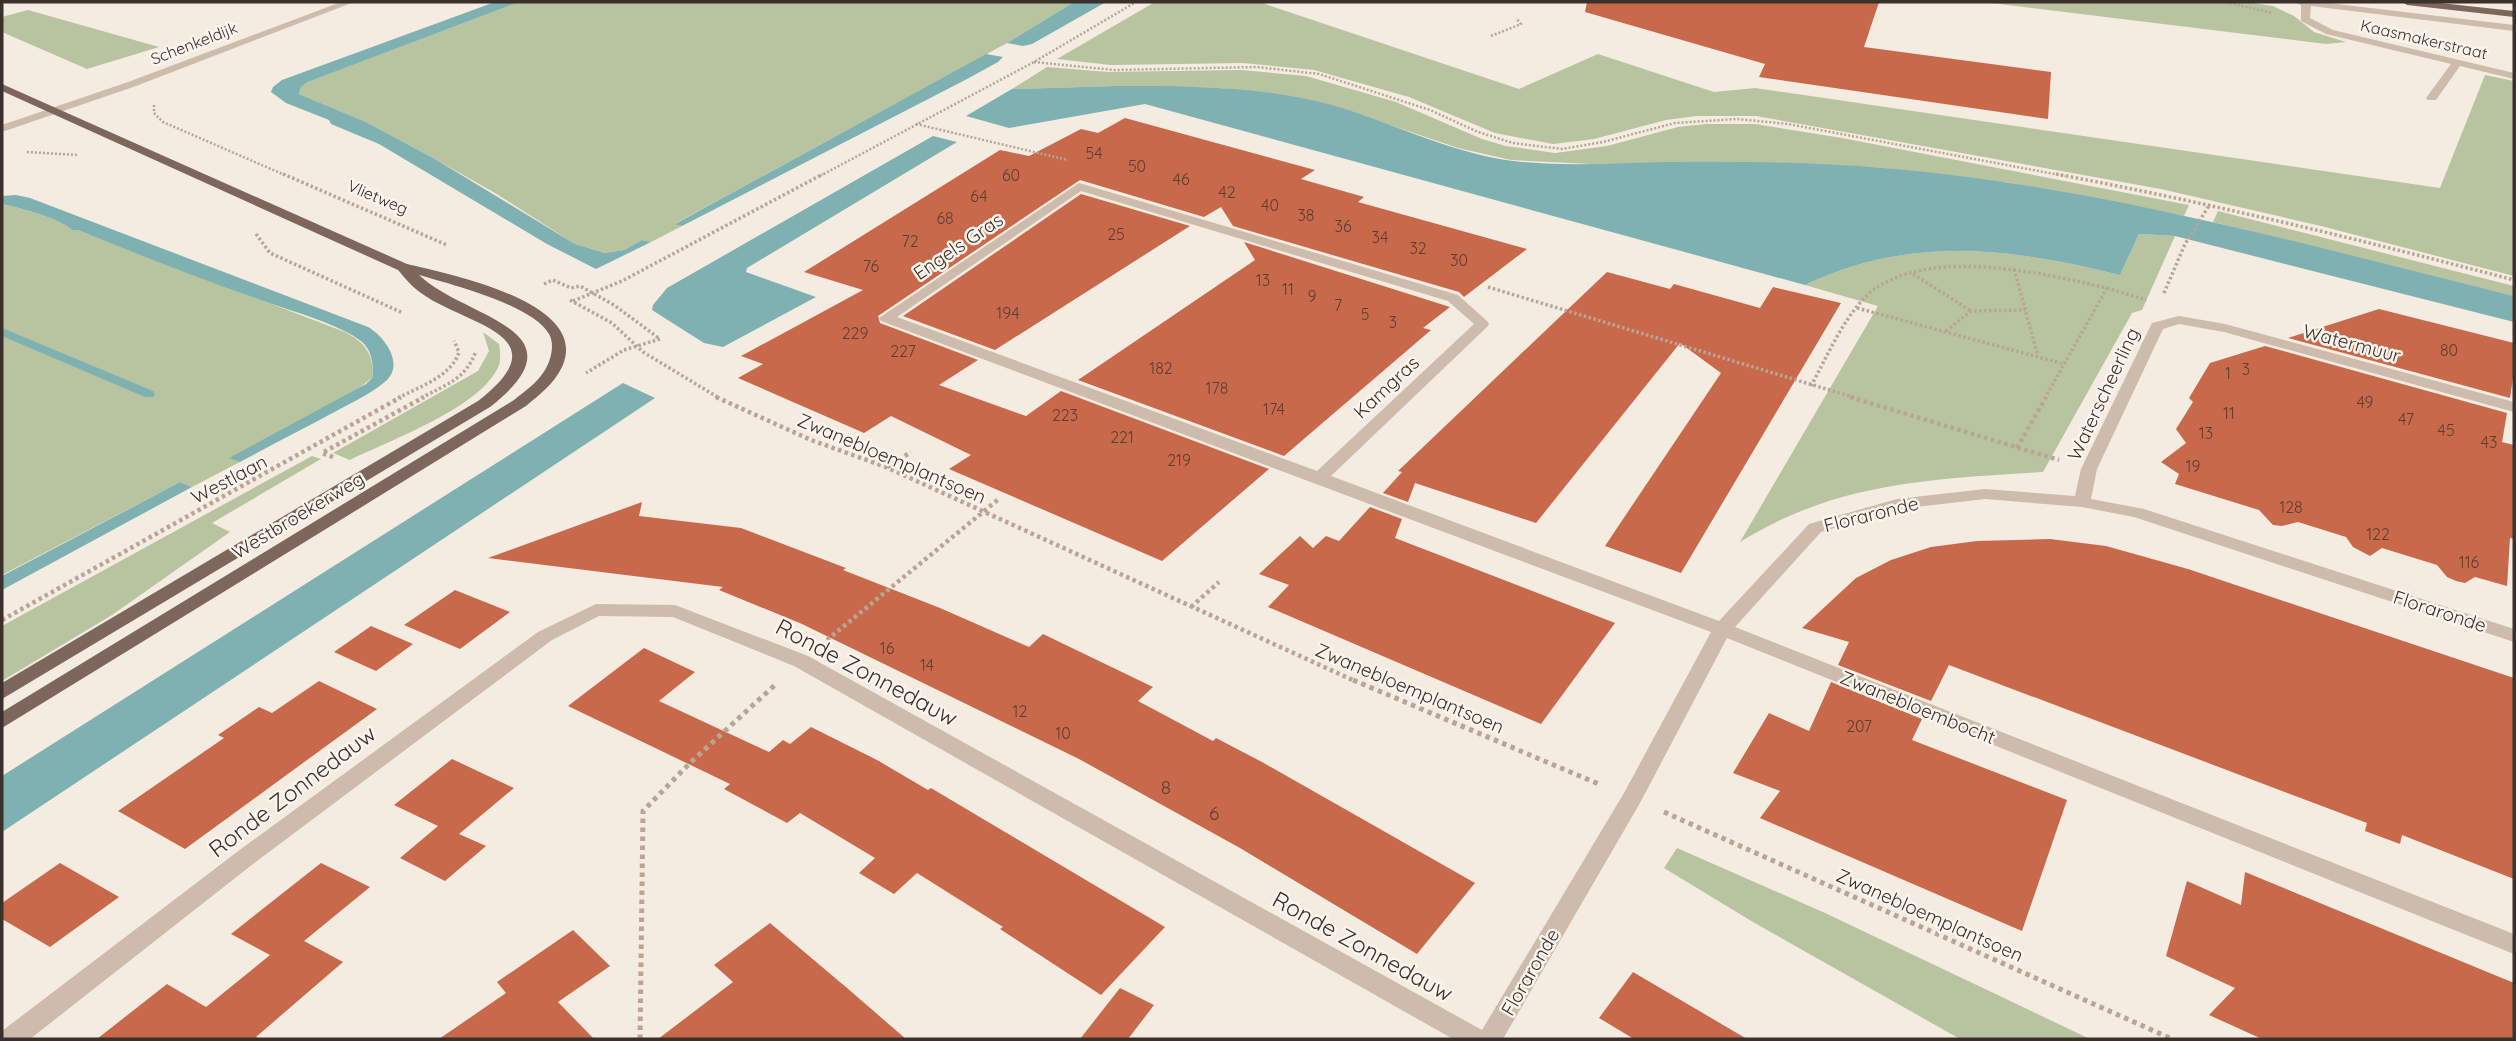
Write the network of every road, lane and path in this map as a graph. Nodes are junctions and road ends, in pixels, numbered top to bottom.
1 (349, 2) edge
2 (1136, 2) edge
3 (2298, 2) edge
4 (2407, 2) edge
5 (2306, 3) edge
6 (2514, 14) edge
7 (1516, 18) dead end
8 (2514, 28) edge
9 (1491, 36) dead end
10 (1034, 62) junction
11 (2457, 63) junction
12 (2514, 76) edge
13 (132, 84) junction
14 (2, 87) edge
15 (2432, 98) dead end
16 (55, 111) junction
17 (915, 124) junction
18 (2, 129) edge
19 (1079, 187) junction
20 (2210, 204) junction
21 (448, 245) dead end
22 (402, 267) junction
23 (2014, 270) junction
24 (1912, 272) junction
25 (323, 277) dead end
26 (2514, 280) edge
27 (541, 285) dead end
28 (1480, 285) dead end
29 (549, 288) dead end
30 (2107, 288) junction
31 (564, 296) dead end
32 (2146, 300) dead end
33 (572, 301) junction
34 (2160, 304) dead end
35 (1857, 308) junction
36 (2025, 310) junction
37 (1971, 311) junction
38 (404, 314) dead end
39 (2179, 320) joint
40 (1945, 332) junction
41 (444, 334) dead end
42 (2038, 356) junction
43 (2064, 364) junction
44 (1811, 386) junction
45 (2514, 407) edge
46 (2017, 448) junction
47 (911, 452) dead end
48 (886, 467) junction
49 (2089, 469) junction
50 (1318, 479) junction
51 (1000, 498) dead end
52 (2082, 502) junction
53 (983, 511) junction
54 (1219, 582) dead end
55 (1192, 607) junction
56 (2, 620) edge
57 (1722, 629) junction
58 (2514, 636) edge
59 (801, 662) junction
60 (2, 692) edge
61 (2, 721) edge
62 (1632, 797) junction
63 (2514, 944) edge
64 (11, 1039) edge
65 (640, 1039) edge
66 (1475, 1039) edge
67 (1490, 1039) edge
68 (2172, 1039) edge

1 - 13 street, Schenkeldijk
2 - 10 path
3 - 5 street
4 - 6 main road
5 - 8 street
5 - 11 street, Kaasmakerstraat
7 - 9 path
10 - 17 path
10 - 20 path
11 - 12 street, Kaasmakerstraat
11 - 15 street
13 - 16 street, Schenkeldijk
13 - 21 path, Vlietweg
14 - 16 main road
16 - 18 street, Schenkeldijk
16 - 22 main road
17 - 19 path
17 - 33 path
19 - 50 street, Kamgras
19 - 50 street, Engels Gras
20 - 26 path
20 - 34 path
22 - 60 main road, Westbroekerweg
22 - 61 main road, Westbroekerweg
23 - 24 path
23 - 30 path
23 - 36 path
24 - 35 path
24 - 37 path
25 - 38 path
27 - 29 path
28 - 44 path
30 - 32 path
30 - 43 path
31 - 33 path
33 - 48 path, Zwanebloemplantsoen
35 - 40 path
35 - 44 path
36 - 37 path
36 - 42 path
37 - 40 path
39 - 45 street, Watermuur
39 - 49 street, Waterscheerling
40 - 42 path
41 - 56 path, Westlaan
42 - 43 path
43 - 46 path
44 - 46 path
46 - 49 path
47 - 48 path
48 - 53 path, Zwanebloemplantsoen
49 - 52 street, Waterscheerling
50 - 57 street, Zwanebloembocht
51 - 53 path
52 - 57 street, Floraronde
52 - 58 street, Floraronde
53 - 55 path, Zwanebloemplantsoen
53 - 59 path
54 - 55 path
55 - 62 path, Zwanebloemplantsoen
57 - 62 street, Floraronde
57 - 63 street, Zwanebloembocht
59 - 64 street, Ronde Zonnedauw
59 - 65 path
59 - 66 street, Ronde Zonnedauw
62 - 67 street, Floraronde
62 - 68 path, Zwanebloemplantsoen

